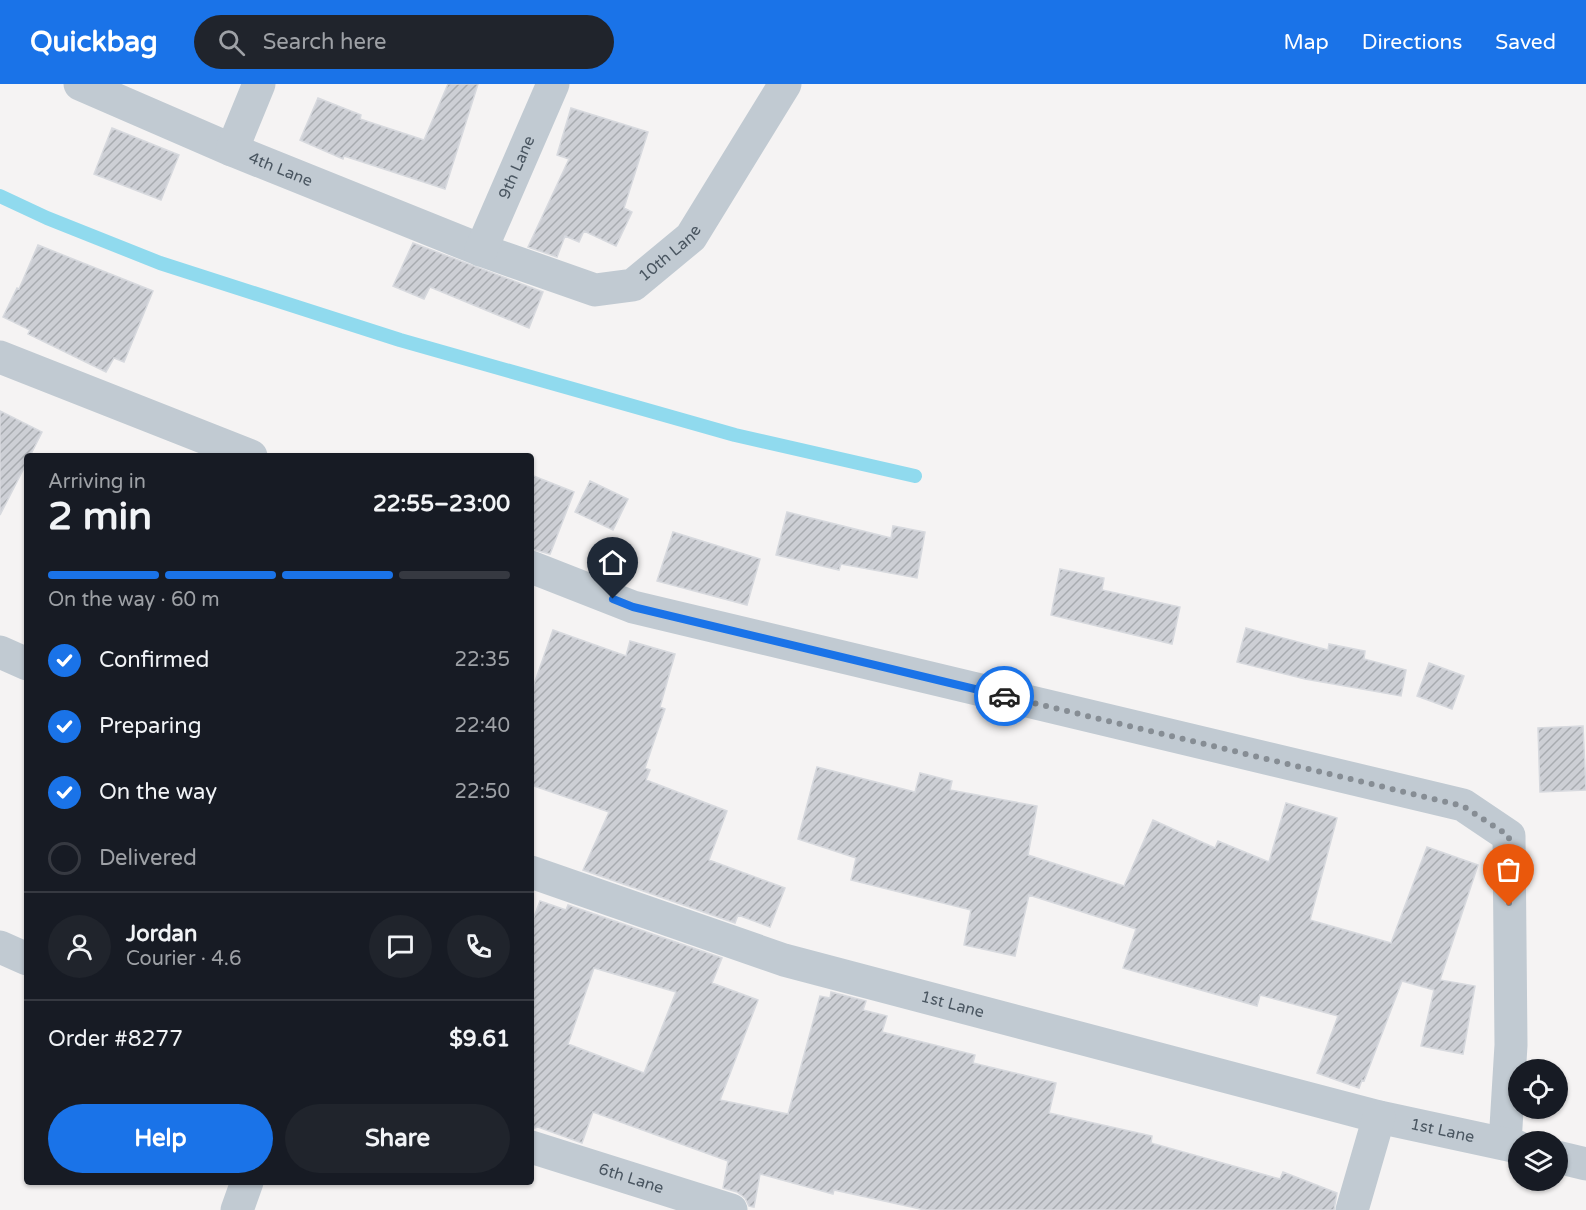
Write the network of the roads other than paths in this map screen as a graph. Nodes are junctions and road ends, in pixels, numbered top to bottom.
1 (80, 84) edge
2 (259, 84) edge
3 (553, 84) edge
4 (785, 84) edge
5 (232, 150) junction
6 (481, 250) junction
7 (0, 357) edge
8 (243, 453) edge
9 (534, 568) edge
10 (0, 652) edge
11 (24, 663) edge
12 (534, 873) edge
13 (0, 947) edge
14 (24, 958) edge
15 (1379, 1117) junction
16 (1511, 1131) edge
17 (1508, 1144) edge
18 (534, 1148) edge
19 (1568, 1159) edge
20 (1586, 1164) edge
21 (246, 1185) edge
22 (237, 1210) edge
23 (731, 1210) edge
24 (1352, 1210) edge

1 - 5 street, 4th Lane
2 - 5 street
3 - 6 street, 9th Lane
4 - 6 street, 10th Lane
5 - 6 street, 4th Lane
7 - 8 street
9 - 16 street
10 - 11 street
12 - 15 street, 1st Lane
13 - 14 street
15 - 17 street, 1st Lane
15 - 24 street
18 - 23 street, 6th Lane
19 - 20 street
21 - 22 street

